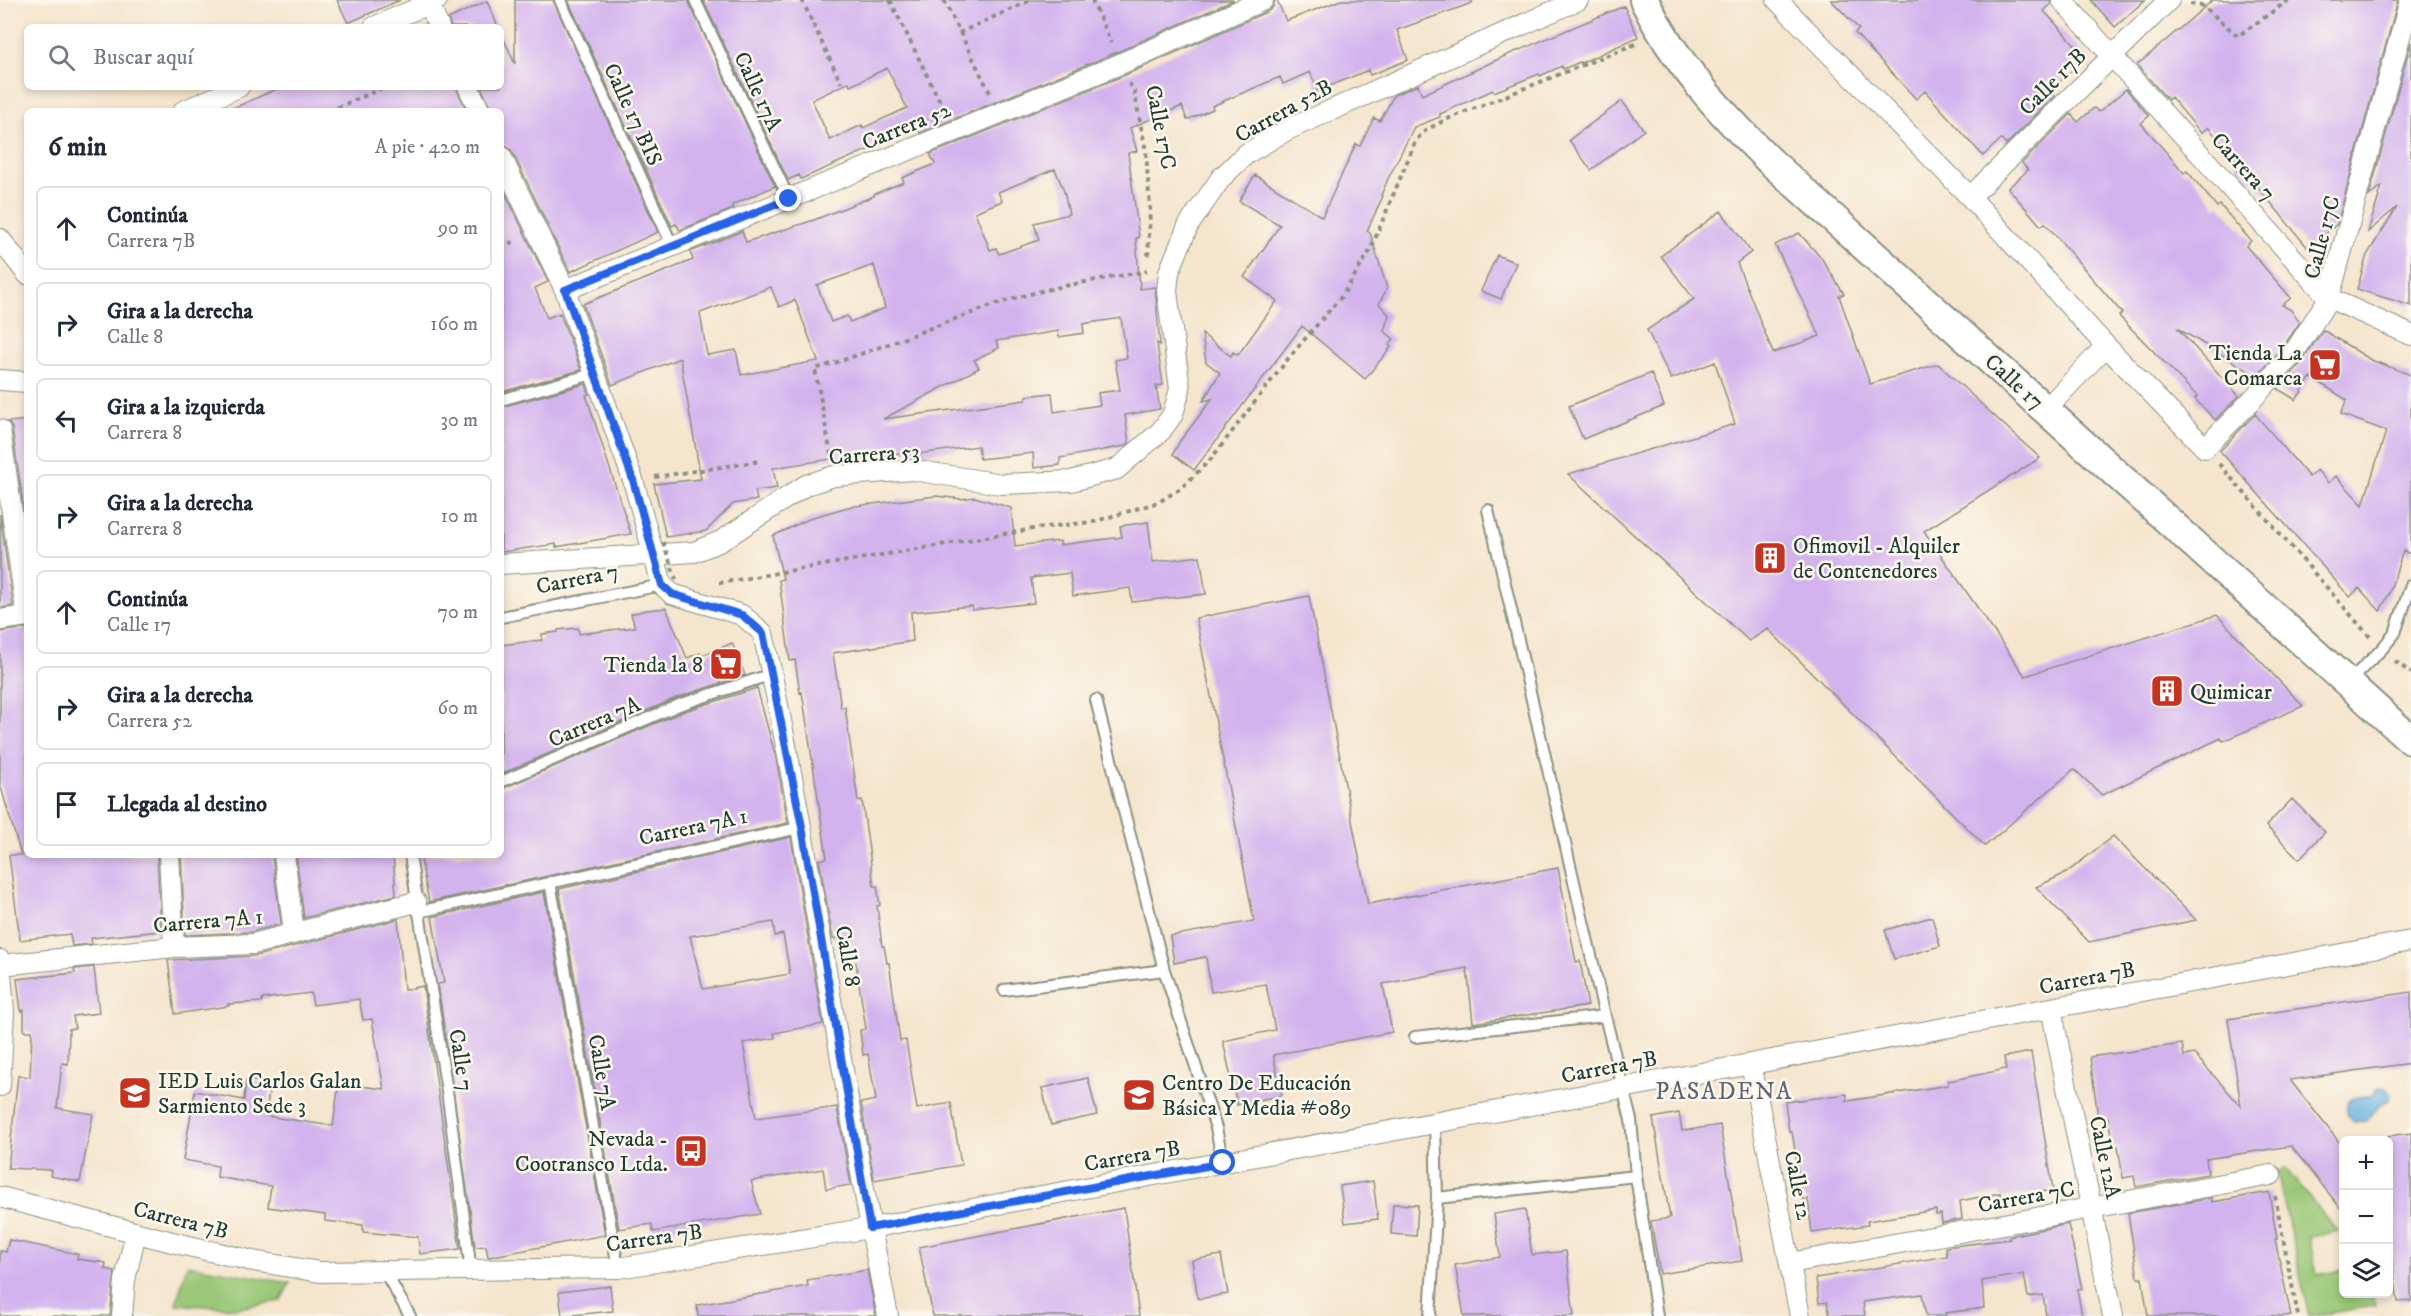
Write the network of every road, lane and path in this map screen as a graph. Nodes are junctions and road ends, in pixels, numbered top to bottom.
1 (560, 0) edge
2 (694, 0) edge
3 (802, 0) edge
4 (890, 0) edge
5 (944, 0) edge
6 (1031, 0) edge
7 (1092, 0) edge
8 (1263, 0) edge
9 (1578, 0) edge
10 (1777, 0) edge
11 (2062, 0) edge
12 (2289, 0) edge
13 (2410, 0) edge
14 (431, 1) edge
15 (1644, 1) edge
16 (2177, 1) edge
17 (381, 24) edge
18 (438, 24) edge
19 (959, 33) junction
20 (2112, 55) junction
21 (1120, 64) junction
22 (841, 83) dead end
23 (232, 90) edge
24 (378, 90) edge
25 (470, 90) edge
26 (190, 108) edge
27 (336, 108) edge
28 (478, 108) edge
29 (1000, 113) junction
30 (955, 131) junction
31 (504, 162) edge
32 (1970, 197) junction
33 (789, 199) junction
34 (0, 239) edge
35 (672, 245) junction
36 (24, 270) edge
37 (1148, 271) junction
38 (1168, 272) junction
39 (565, 290) junction
40 (2329, 298) junction
41 (2411, 335) edge
42 (2106, 346) junction
43 (596, 373) junction
44 (0, 380) edge
45 (24, 382) edge
46 (504, 399) edge
47 (2046, 409) junction
48 (0, 430) edge
49 (2205, 448) junction
50 (761, 460) dead end
51 (834, 476) junction
52 (633, 480) junction
53 (1488, 510) dead end
54 (659, 548) junction
55 (504, 564) edge
56 (669, 582) junction
57 (2411, 585) edge
58 (24, 595) edge
59 (24, 616) edge
60 (504, 616) edge
61 (0, 620) edge
62 (2381, 650) junction
63 (2411, 673) edge
64 (772, 674) junction
65 (2347, 683) junction
66 (1096, 700) dead end
67 (2411, 740) edge
68 (504, 781) edge
69 (802, 827) junction
70 (169, 858) edge
71 (284, 858) edge
72 (410, 858) edge
73 (550, 882) junction
74 (417, 907) junction
75 (294, 933) junction
76 (2411, 941) edge
77 (174, 947) junction
78 (0, 960) edge
79 (1, 965) edge
80 (1164, 970) junction
81 (1004, 990) dead end
82 (2051, 1008) junction
83 (1605, 1016) junction
84 (1415, 1037) dead end
85 (1751, 1064) junction
86 (0, 1086) edge
87 (1622, 1088) junction
88 (1435, 1123) junction
89 (1223, 1163) junction
90 (2271, 1175) joint
91 (1636, 1176) junction
92 (0, 1197) edge
93 (1437, 1198) junction
94 (2093, 1209) junction
95 (870, 1228) junction
96 (136, 1232) junction
97 (1790, 1263) junction
98 (618, 1268) junction
99 (471, 1271) junction
100 (385, 1272) junction
101 (122, 1316) edge
102 (410, 1316) edge
103 (888, 1316) edge
104 (1430, 1316) edge
105 (1657, 1316) edge
106 (1800, 1316) edge
107 (2113, 1316) edge
108 (2298, 1316) edge

1 - 35 lane, Calle 17 BIS
2 - 33 lane, Calle 17A
3 - 22 path
4 - 30 path
5 - 19 path
6 - 19 path
7 - 21 path, Calle 17C
8 - 21 street, Carrera 52
9 - 38 street, Carrera 52B
10 - 32 street
11 - 20 street, Carrera 7
12 - 16 path
13 - 40 street, Calle 17C
14 - 17 street
14 - 18 street
15 - 47 main road, Calle 17
16 - 20 street, Calle 17B
19 - 29 path
20 - 32 street, Calle 17B
20 - 40 street, Carrera 7
21 - 29 street, Carrera 52
21 - 37 path, Calle 17C
23 - 26 street
24 - 27 path
25 - 28 street
29 - 30 street, Carrera 52
30 - 33 street, Carrera 52
31 - 39 street
32 - 42 street
33 - 35 street, Carrera 52
34 - 36 street
35 - 39 street, Carrera 52
37 - 38 path
37 - 51 path
38 - 51 street, Carrera 53
39 - 43 street
40 - 41 street, Carrera 7
40 - 49 street, Calle 17C
42 - 47 street
42 - 49 street
43 - 46 lane
43 - 52 street
44 - 45 street
47 - 65 main road, Calle 17
48 - 58 street
49 - 62 path
50 - 52 path
51 - 54 street, Carrera 53
52 - 54 street
53 - 83 lane
54 - 55 street, Carrera 53
54 - 56 street
54 - 56 path, bridge
56 - 60 lane, Carrera 7
56 - 64 street, Calle 8
57 - 62 lane
59 - 61 street
62 - 63 path
62 - 65 lane
64 - 68 lane, Carrera 7A
64 - 69 street, Calle 8
65 - 67 main road, Calle 17
66 - 80 lane
69 - 73 lane, Carrera 7A 1
69 - 95 street, Calle 8
70 - 77 street
71 - 75 street
72 - 74 lane, Calle 7
73 - 74 lane, Carrera 7A 1
73 - 98 lane, Calle 7A
74 - 75 street, Carrera 7A 1
74 - 99 lane, Calle 7
75 - 77 street, Carrera 7A 1
76 - 82 street, Carrera 7B
77 - 79 street, Carrera 7A 1
78 - 79 street
79 - 86 street
80 - 81 lane
80 - 89 lane
82 - 85 street, Carrera 7B
82 - 94 street, Calle 12A
83 - 84 lane
83 - 87 lane
85 - 87 street, Carrera 7B
85 - 97 street, Calle 12
87 - 88 street, Carrera 7B
87 - 91 lane
88 - 89 street, Carrera 7B
88 - 93 lane
89 - 95 street, Carrera 7B
90 - 94 street, Carrera 7C
90 - 108 path
91 - 93 lane
91 - 105 lane
92 - 96 street, Carrera 7B
93 - 104 lane
94 - 97 street, Carrera 7C
94 - 107 street, Calle 12A
95 - 98 street, Carrera 7B
95 - 103 street, Calle 8
96 - 100 street, Carrera 7B
96 - 101 street
97 - 106 street, Calle 12
98 - 99 street, Carrera 7B
99 - 100 street, Carrera 7B
100 - 102 lane

